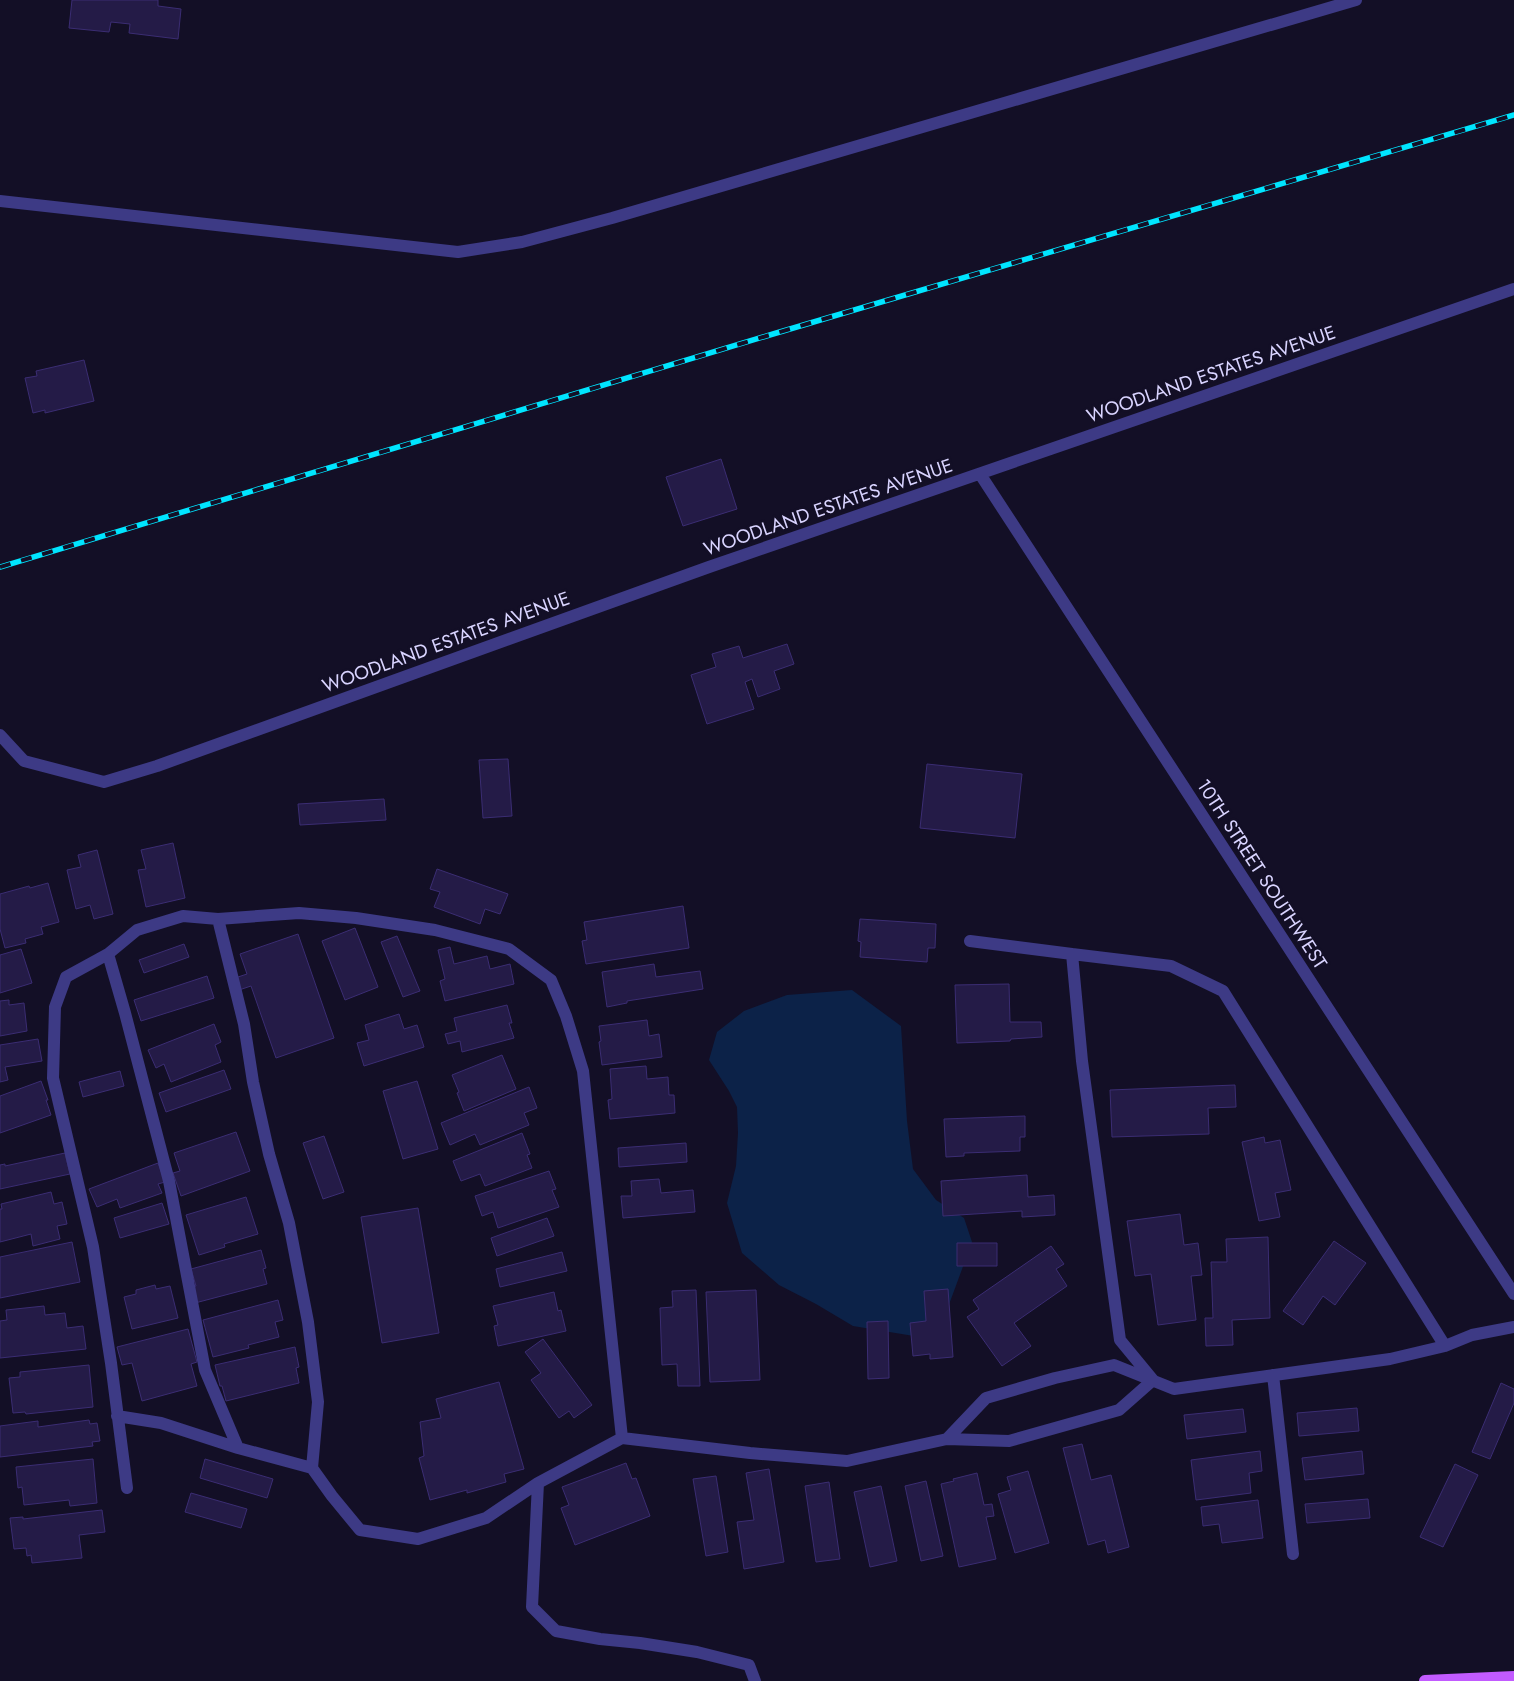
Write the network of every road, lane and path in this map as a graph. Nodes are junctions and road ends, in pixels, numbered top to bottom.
1 (1356, 0) edge
2 (0, 201) edge
3 (1514, 288) edge
4 (980, 474) junction
5 (0, 735) edge
6 (218, 919) junction
7 (970, 941) dead end
8 (108, 954) junction
9 (1072, 954) junction
10 (1514, 1294) edge
11 (1514, 1328) edge
12 (1445, 1346) junction
13 (1273, 1374) junction
14 (1153, 1380) junction
15 (117, 1416) junction
16 (622, 1438) junction
17 (947, 1439) junction
18 (238, 1448) junction
19 (312, 1468) junction
20 (538, 1483) junction
21 (127, 1488) dead end
22 (1293, 1554) dead end
23 (1514, 1678) edge
24 (755, 1681) edge
25 (1426, 1681) edge

1 - 2 street
3 - 4 street, WOODLAND ESTATES AVENUE
4 - 5 street, WOODLAND ESTATES AVENUE
4 - 10 street, 10TH STREET SOUTHWEST
6 - 8 street
6 - 16 street
6 - 19 street
7 - 9 street
8 - 15 street
8 - 18 street
9 - 12 street
9 - 14 street
11 - 12 street
12 - 13 street
13 - 14 street
13 - 22 street
14 - 17 street
14 - 17 street
15 - 18 street
15 - 21 street
16 - 17 street
16 - 20 street
18 - 19 street
19 - 20 street
20 - 24 street
23 - 25 main road

